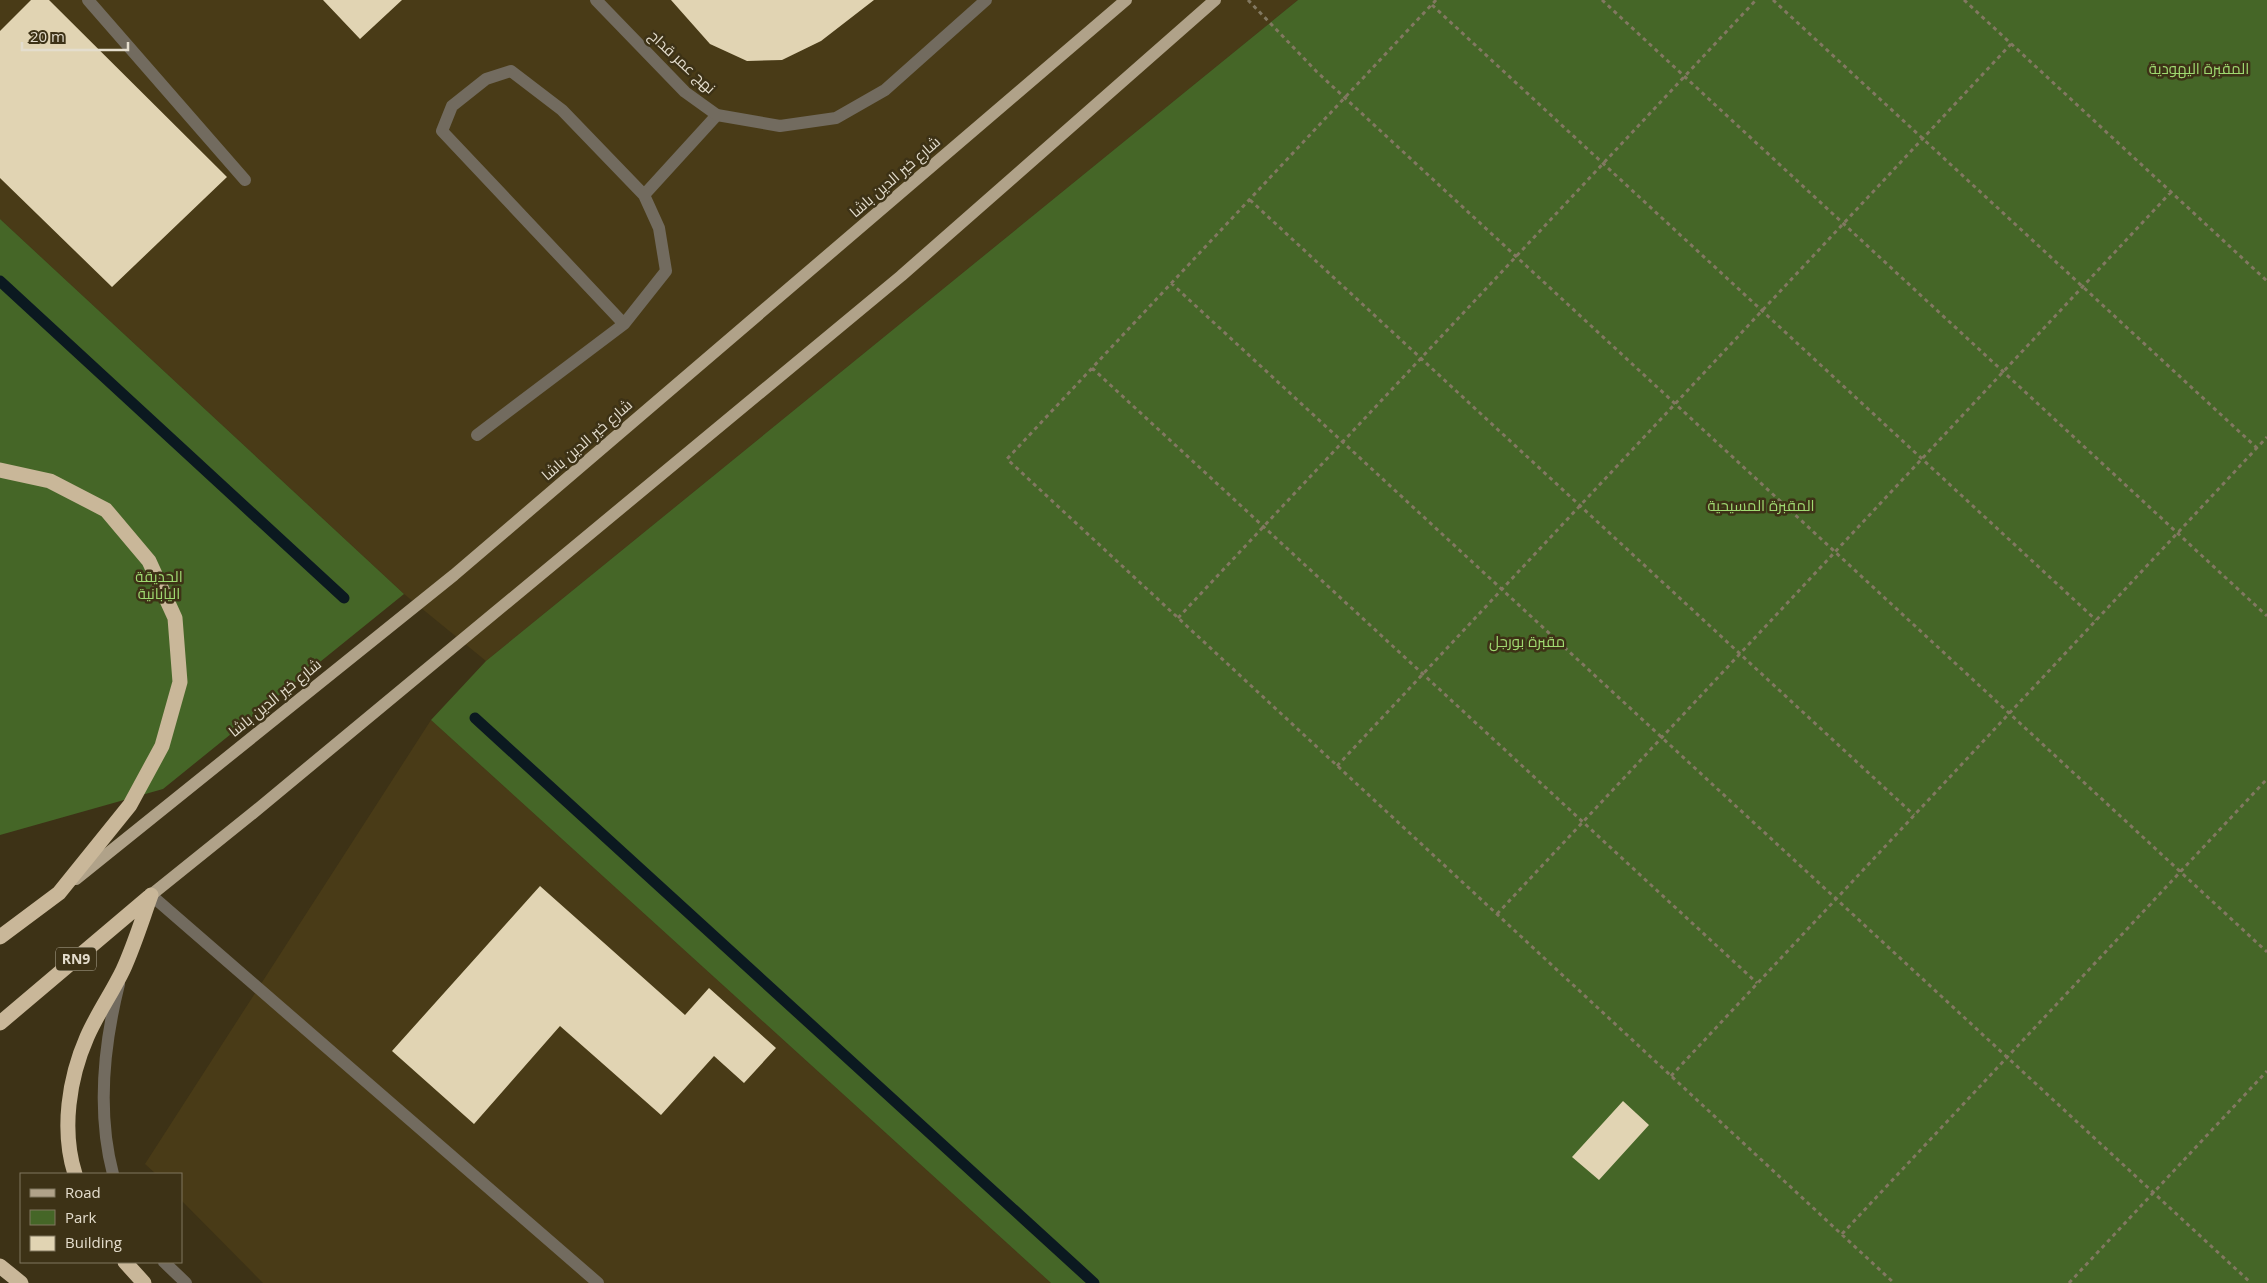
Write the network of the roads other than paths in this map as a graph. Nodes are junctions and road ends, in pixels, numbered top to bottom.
1 (88, 0) edge
2 (596, 0) edge
3 (986, 0) edge
4 (1126, 0) edge
5 (1215, 0) edge
6 (717, 115) junction
7 (245, 180) dead end
8 (644, 195) junction
9 (624, 324) junction
10 (477, 435) dead end
11 (0, 470) edge
12 (59, 892) junction
13 (151, 895) junction
14 (0, 937) edge
15 (123, 970) junction
16 (0, 1023) edge
17 (75, 1173) edge
18 (113, 1173) edge
19 (126, 1263) edge
20 (165, 1263) edge
21 (0, 1266) edge
22 (21, 1283) edge
23 (144, 1283) edge
24 (186, 1283) edge
25 (598, 1283) edge

1 - 7 street
2 - 6 street, نهج عمر قداح
3 - 6 street, نهج عمر قداح
4 - 12 main road, شارع خير الدين باشا
5 - 13 main road
6 - 8 street
8 - 9 street
8 - 9 street
9 - 10 street
11 - 12 highway
12 - 14 highway
13 - 15 highway
13 - 16 highway, RN9
13 - 25 street
15 - 17 highway
15 - 18 street
19 - 23 highway
20 - 24 street
21 - 22 highway

